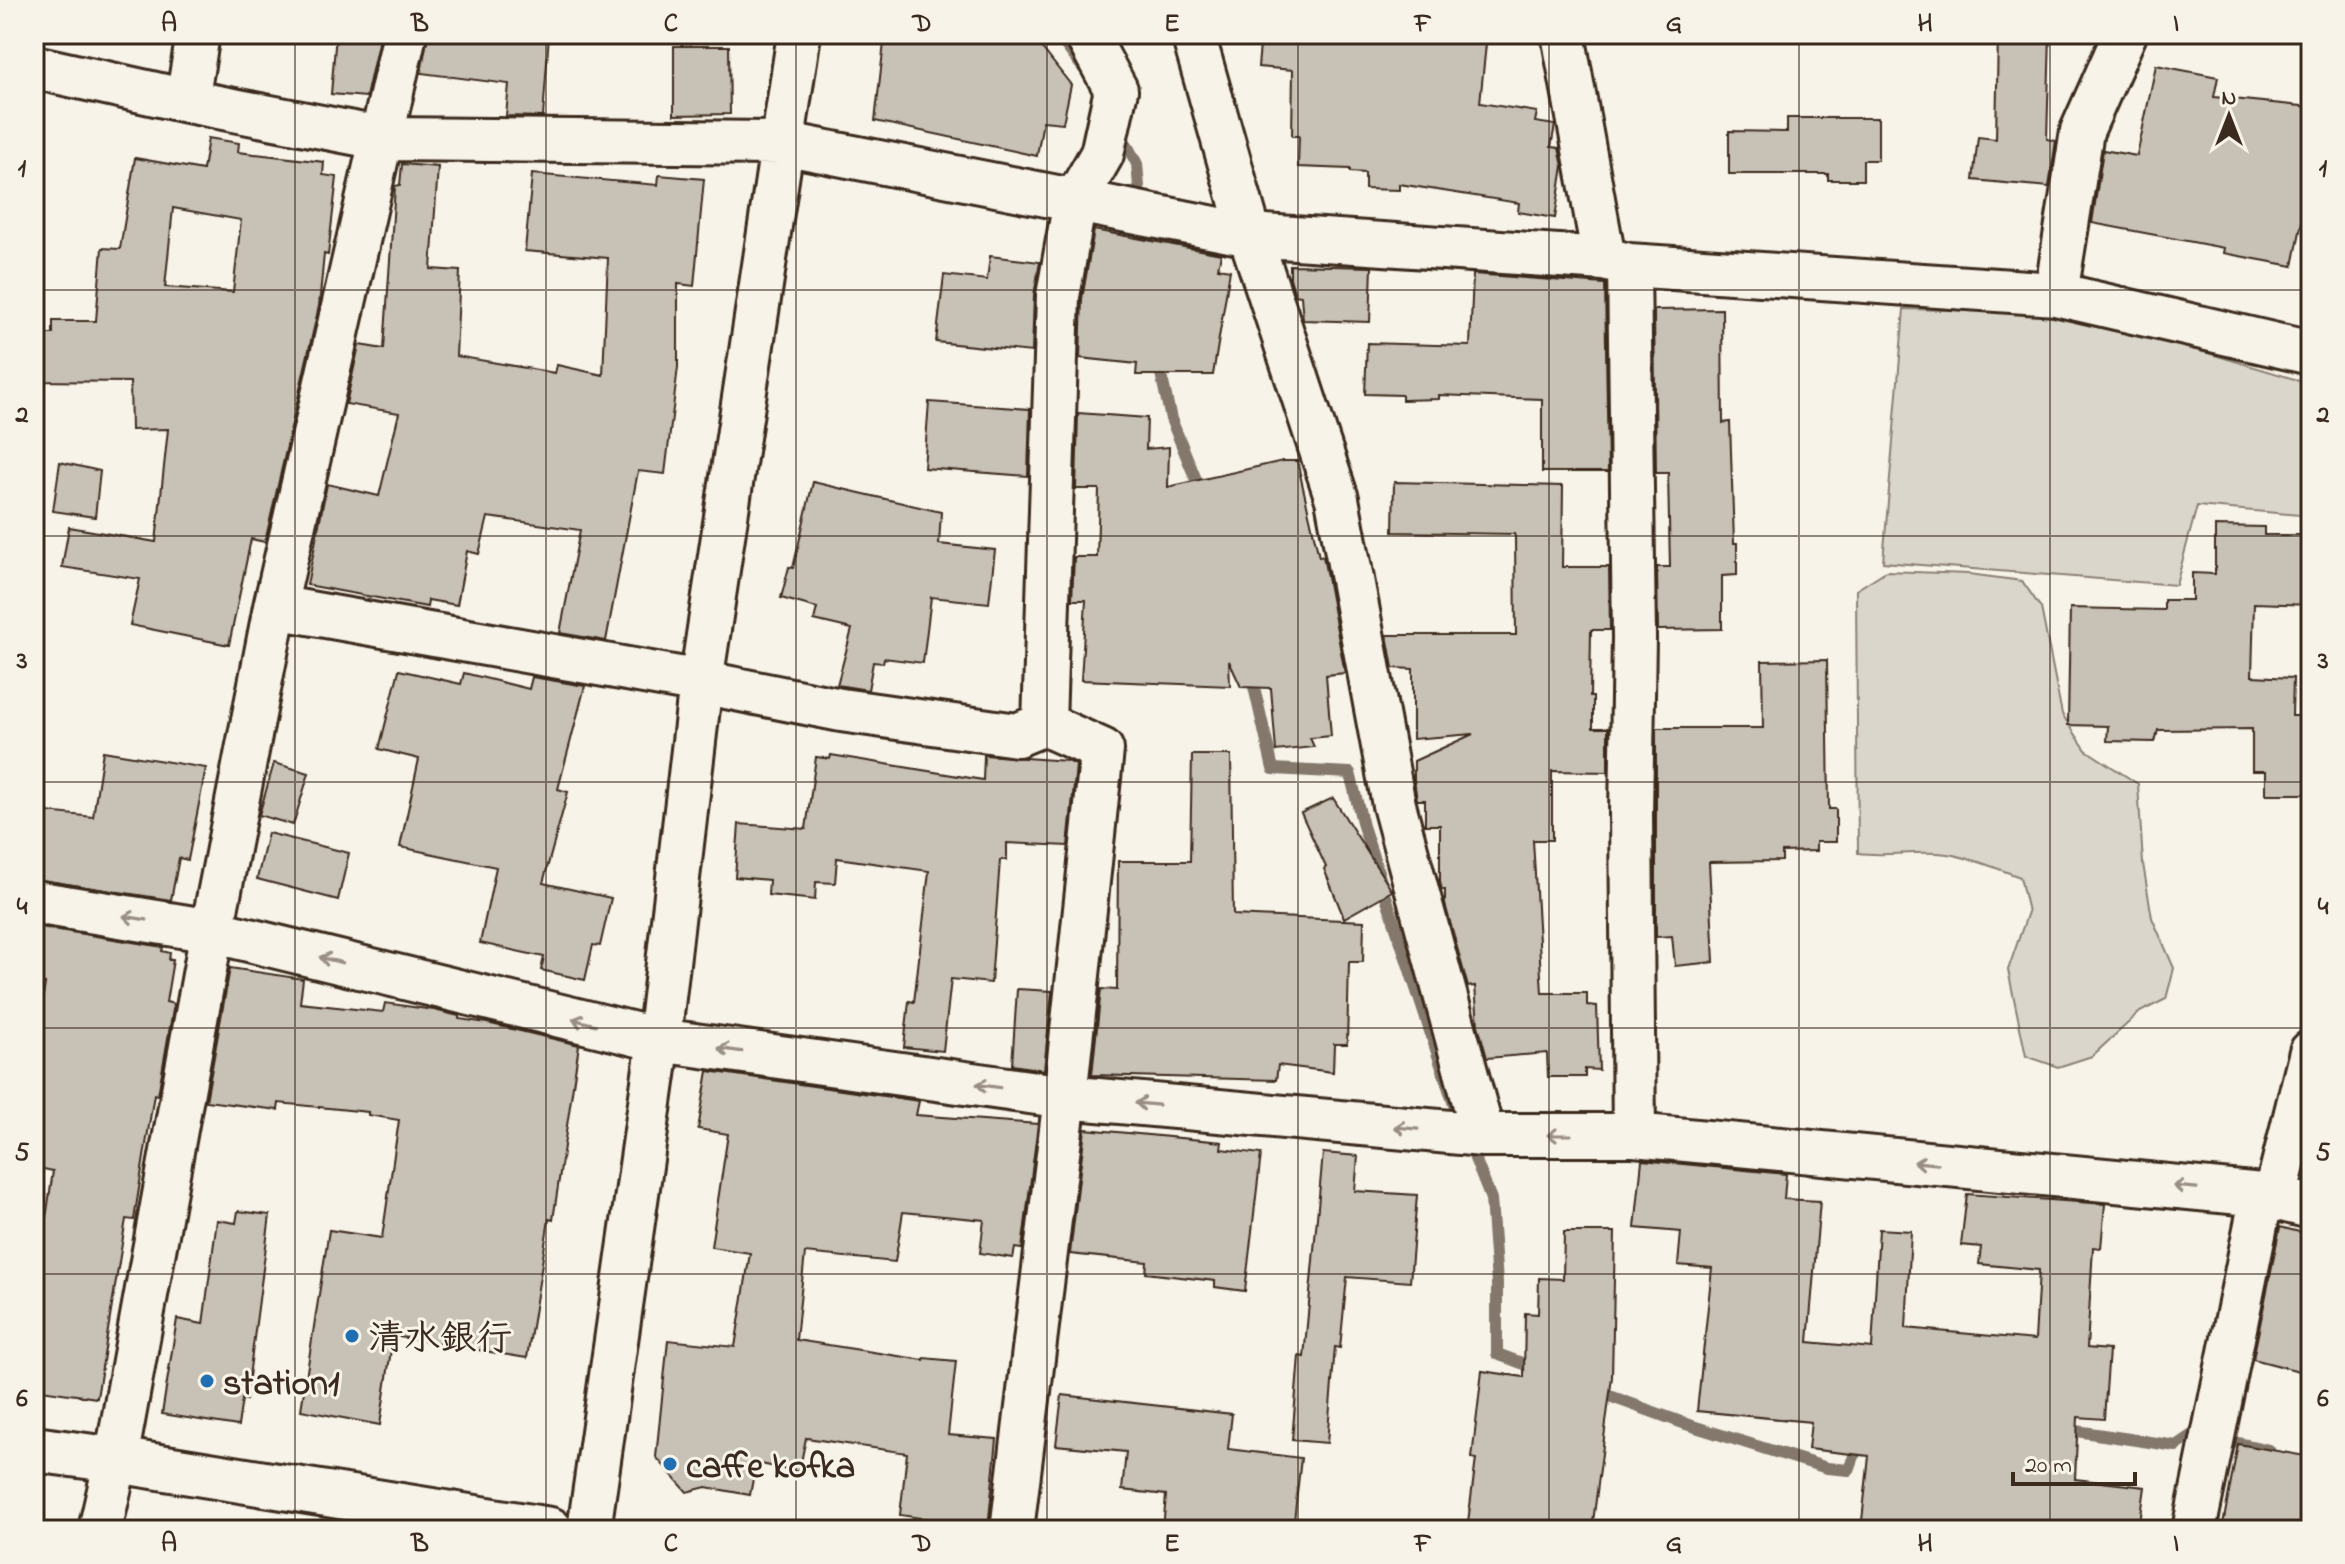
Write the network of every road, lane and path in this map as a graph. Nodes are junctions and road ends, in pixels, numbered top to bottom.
1 (198, 34) edge
2 (405, 34) edge
3 (799, 34) edge
4 (1086, 34) edge
5 (1193, 34) edge
6 (1563, 34) edge
7 (2125, 34) edge
8 (34, 67) edge
9 (187, 101) junction
10 (384, 139) junction
11 (782, 143) junction
12 (1075, 201) junction
13 (1250, 235) junction
14 (1617, 262) junction
15 (2056, 294) junction
16 (2311, 353) edge
17 (275, 607) junction
18 (701, 682) junction
19 (1044, 724) junction
20 (34, 902) edge
21 (212, 931) junction
22 (659, 1040) junction
23 (2311, 1052) edge
24 (1065, 1097) junction
25 (1483, 1135) junction
26 (1634, 1135) junction
27 (2283, 1200) edge
28 (34, 1449) edge
29 (116, 1460) junction
30 (100, 1530) edge
31 (550, 1530) edge
32 (589, 1530) edge
33 (1012, 1530) edge
34 (2194, 1530) edge

1 - 9 street
2 - 10 street
3 - 11 street
4 - 12 street
5 - 13 street
6 - 14 street
7 - 15 street
8 - 9 street
9 - 10 street
10 - 11 street
10 - 17 street
11 - 12 street
11 - 18 street
12 - 13 street
12 - 19 street
13 - 14 street
13 - 25 street
14 - 15 street
14 - 26 street
15 - 16 street
17 - 18 street
17 - 21 street
18 - 19 street
18 - 22 street
19 - 24 street
21 -> 20 street
22 -> 21 street
21 - 29 street
24 -> 22 street
22 - 32 street
23 - 27 street
25 -> 24 street
24 - 33 street
26 -> 25 street
27 -> 26 street
27 - 34 street
28 - 29 main road
29 - 30 street
29 - 31 main road

